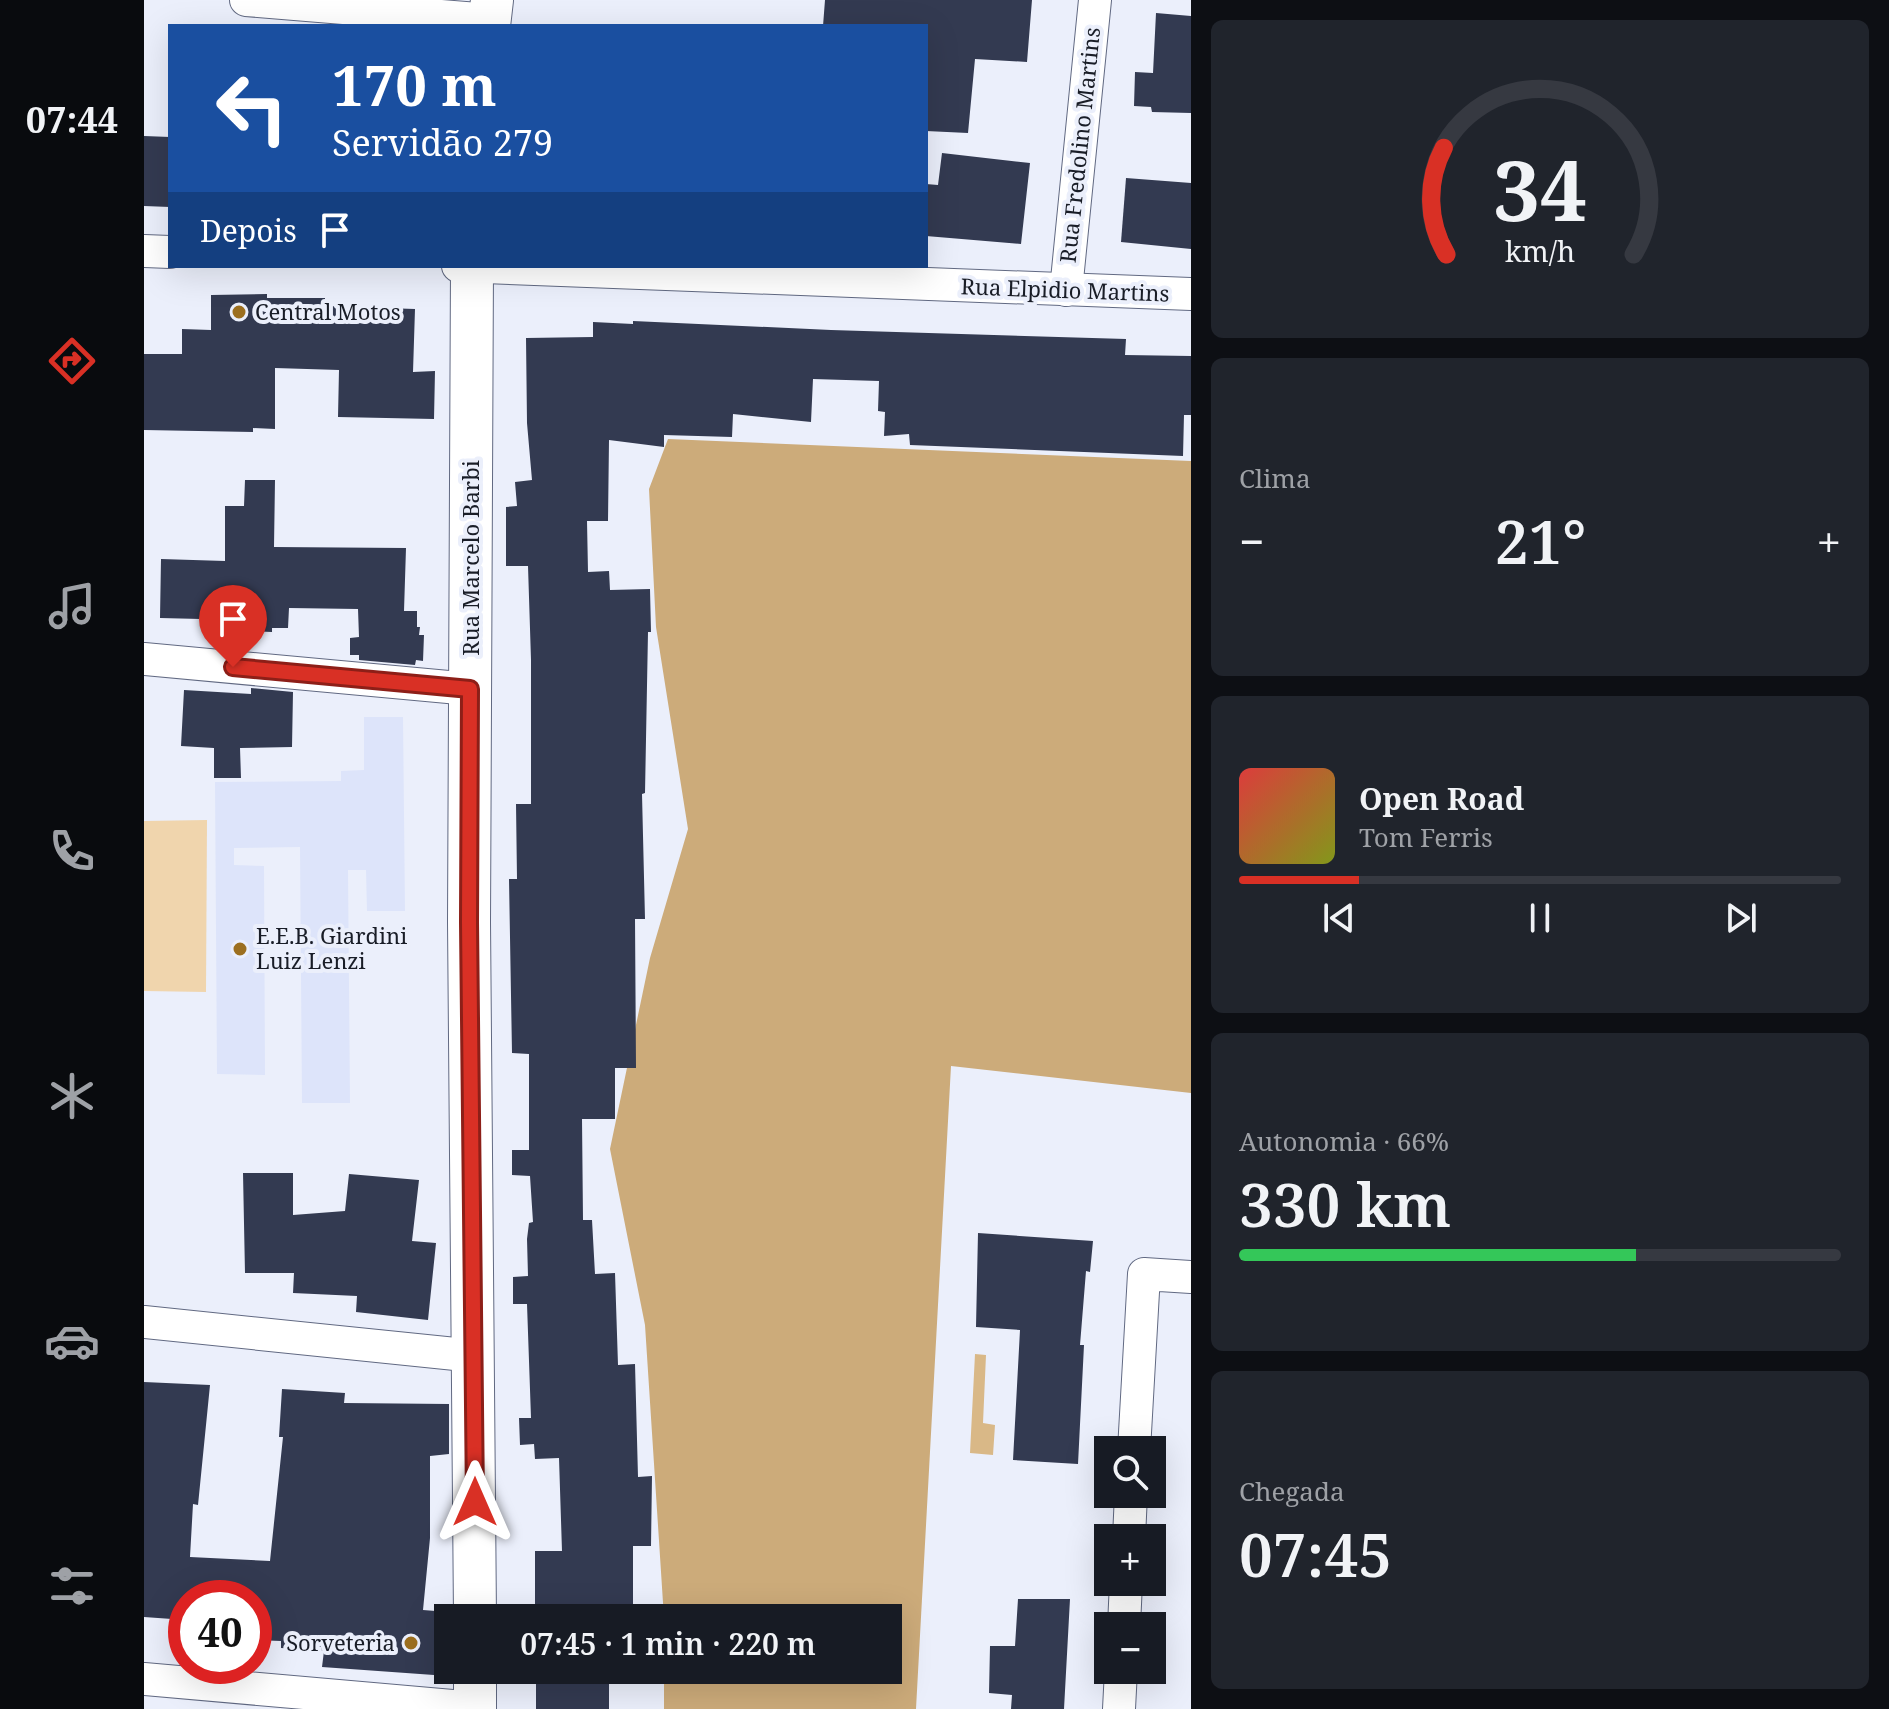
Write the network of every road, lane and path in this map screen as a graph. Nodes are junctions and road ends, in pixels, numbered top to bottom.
1 (246, 0) edge
2 (1095, 0) edge
3 (490, 15) edge
4 (144, 251) edge
5 (168, 252) edge
6 (472, 268) edge
7 (522, 268) edge
8 (1066, 290) junction
9 (1191, 294) edge
10 (144, 659) edge
11 (470, 689) junction
12 (1191, 1277) edge
13 (144, 1322) edge
14 (475, 1356) junction
15 (1135, 1436) edge
16 (475, 1604) edge
17 (144, 1679) edge
18 (1120, 1684) edge
19 (475, 1696) edge
20 (1119, 1709) edge

1 - 3 street
2 - 8 street, Rua Fredolino Martins
4 - 5 street
6 - 11 street, Rua Marcelo Barbi
7 - 8 street, Rua Elpidio Martins
8 - 9 street, Rua Elpidio Martins
10 - 11 street
11 - 14 street, Rua Marcelo Barbi
12 - 15 street
13 - 14 street
14 - 16 street, Rua Marcelo Barbi
17 - 19 street
18 - 20 street

